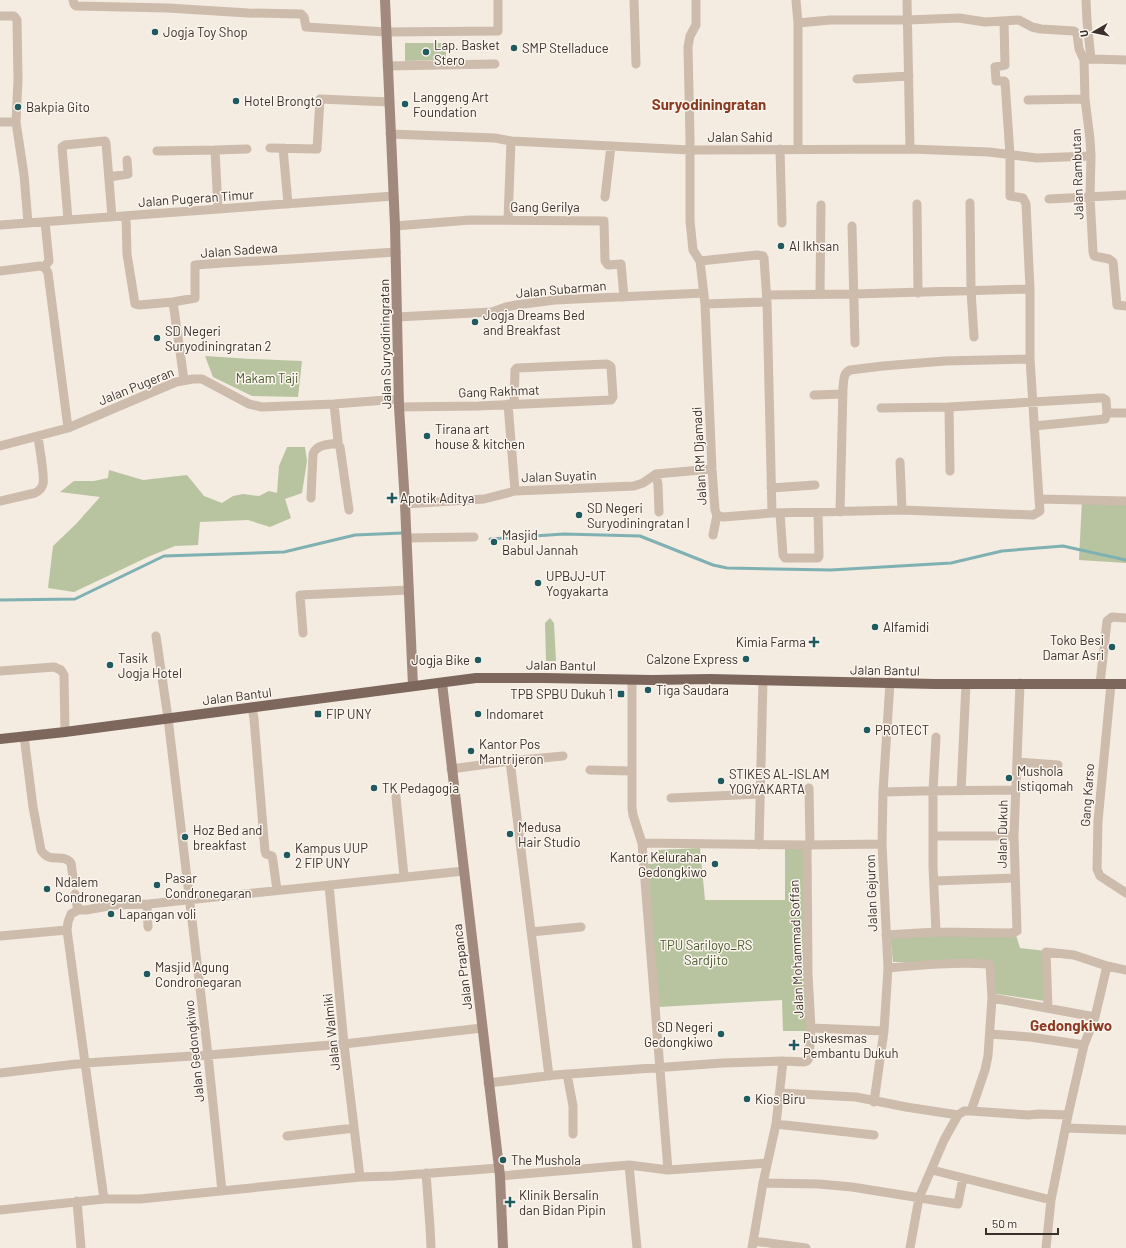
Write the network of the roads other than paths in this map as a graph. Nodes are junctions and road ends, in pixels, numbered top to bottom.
1 (385, 0) edge
2 (498, 0) edge
3 (634, 0) edge
4 (696, 0) edge
5 (796, 0) edge
6 (907, 0) edge
7 (1086, 0) edge
8 (74, 3) edge
9 (150, 4) edge
10 (0, 16) edge
11 (908, 20) junction
12 (1004, 21) junction
13 (798, 23) junction
14 (386, 32) junction
15 (1087, 59) junction
16 (1126, 60) edge
17 (495, 64) dead end
18 (636, 64) dead end
19 (387, 66) junction
20 (909, 76) junction
21 (858, 79) dead end
22 (1085, 99) junction
23 (1028, 100) dead end
24 (389, 102) junction
25 (0, 122) edge
26 (16, 122) junction
27 (390, 134) junction
28 (510, 141) junction
29 (611, 146) junction
30 (270, 148) dead end
31 (283, 148) junction
32 (247, 149) dead end
33 (910, 149) junction
34 (215, 150) junction
35 (690, 150) junction
36 (780, 150) junction
37 (798, 150) junction
38 (157, 151) dead end
39 (1010, 155) junction
40 (1091, 156) junction
41 (127, 160) dead end
42 (109, 177) junction
43 (1126, 195) edge
44 (394, 196) junction
45 (1090, 196) junction
46 (605, 197) dead end
47 (1049, 199) dead end
48 (970, 203) dead end
49 (288, 204) junction
50 (917, 204) dead end
51 (821, 205) dead end
52 (218, 209) junction
53 (126, 216) junction
54 (112, 217) junction
55 (68, 220) junction
56 (508, 220) junction
57 (45, 222) junction
58 (28, 223) junction
59 (782, 223) dead end
60 (0, 225) edge
61 (395, 226) junction
62 (852, 226) dead end
63 (396, 252) junction
64 (700, 261) junction
65 (44, 267) junction
66 (0, 271) edge
67 (1030, 289) junction
68 (972, 291) junction
69 (704, 293) junction
70 (918, 293) junction
71 (820, 294) junction
72 (854, 294) junction
73 (624, 297) junction
74 (767, 298) junction
75 (173, 302) junction
76 (705, 304) junction
77 (1126, 306) edge
78 (397, 317) junction
79 (974, 337) dead end
80 (855, 343) dead end
81 (1030, 359) junction
82 (184, 380) junction
83 (843, 394) junction
84 (814, 395) dead end
85 (1032, 402) junction
86 (399, 403) junction
87 (334, 404) junction
88 (511, 404) junction
89 (949, 407) junction
90 (881, 408) dead end
91 (1107, 413) junction
92 (1126, 413) edge
93 (1034, 426) junction
94 (68, 428) junction
95 (38, 436) junction
96 (337, 443) junction
97 (0, 446) edge
98 (900, 462) dead end
99 (712, 468) junction
100 (950, 471) dead end
101 (656, 474) junction
102 (815, 486) dead end
103 (771, 488) junction
104 (514, 491) junction
105 (311, 498) dead end
106 (1039, 499) junction
107 (0, 501) edge
108 (1126, 501) edge
109 (405, 504) junction
110 (350, 510) dead end
111 (902, 510) junction
112 (659, 512) dead end
113 (840, 512) junction
114 (776, 513) junction
115 (818, 513) junction
116 (717, 515) junction
117 (713, 535) dead end
118 (474, 537) dead end
119 (406, 538) junction
120 (409, 590) junction
121 (1126, 618) edge
122 (303, 633) dead end
123 (156, 636) dead end
124 (0, 671) edge
125 (632, 680) junction
126 (763, 680) junction
127 (890, 682) junction
128 (442, 683) junction
129 (1020, 683) junction
130 (966, 684) junction
131 (1100, 684) junction
132 (1111, 684) junction
133 (1126, 684) edge
134 (413, 686) junction
135 (252, 707) junction
136 (168, 718) junction
137 (65, 732) junction
138 (24, 736) junction
139 (936, 737) dead end
140 (0, 739) edge
141 (563, 756) dead end
142 (510, 760) junction
143 (1017, 762) junction
144 (1058, 765) dead end
145 (451, 769) junction
146 (590, 770) dead end
147 (631, 771) junction
148 (809, 788) dead end
149 (1016, 790) junction
150 (933, 791) junction
151 (961, 791) junction
152 (882, 792) junction
153 (760, 794) junction
154 (396, 797) dead end
155 (671, 798) dead end
156 (934, 836) junction
157 (1014, 836) junction
158 (642, 843) junction
159 (759, 844) junction
160 (882, 844) junction
161 (809, 845) junction
162 (464, 871) junction
163 (404, 876) junction
164 (1015, 878) junction
165 (934, 881) junction
166 (74, 884) dead end
167 (329, 885) junction
168 (277, 890) junction
169 (1126, 893) edge
170 (76, 894) dead end
171 (190, 900) junction
172 (147, 905) junction
173 (80, 910) junction
174 (148, 927) dead end
175 (582, 927) dead end
176 (67, 930) junction
177 (531, 932) junction
178 (936, 932) junction
179 (886, 935) junction
180 (0, 936) edge
181 (1107, 966) junction
182 (888, 968) junction
183 (1126, 970) edge
184 (992, 998) junction
185 (1048, 1008) junction
186 (1095, 1017) junction
187 (482, 1028) junction
188 (811, 1028) junction
189 (884, 1031) junction
190 (990, 1034) junction
191 (344, 1044) junction
192 (1084, 1045) junction
193 (208, 1055) junction
194 (783, 1061) junction
195 (84, 1063) junction
196 (660, 1068) junction
197 (0, 1073) edge
198 (567, 1074) junction
199 (549, 1076) junction
200 (488, 1083) junction
201 (780, 1094) junction
202 (874, 1102) junction
203 (971, 1111) junction
204 (958, 1115) junction
205 (1068, 1115) junction
206 (776, 1124) junction
207 (354, 1128) junction
208 (1066, 1128) junction
209 (1126, 1130) edge
210 (573, 1134) dead end
211 (874, 1135) dead end
212 (287, 1136) dead end
213 (767, 1163) junction
214 (629, 1165) junction
215 (668, 1170) junction
216 (932, 1170) junction
217 (499, 1172) junction
218 (426, 1173) junction
219 (360, 1177) junction
220 (963, 1178) junction
221 (763, 1183) junction
222 (222, 1191) junction
223 (920, 1198) junction
224 (104, 1199) junction
225 (1051, 1200) junction
226 (77, 1201) junction
227 (0, 1210) edge
228 (753, 1245) edge
229 (81, 1248) edge
230 (431, 1248) edge
231 (504, 1248) edge
232 (637, 1248) edge
233 (806, 1248) edge
234 (910, 1248) edge
235 (1046, 1248) edge

1 - 14 street, Jalan Suryodiningratan
2 - 14 street
3 - 18 street
4 - 35 street, Jalan RM Djamadi
5 - 13 street
6 - 11 street
7 - 15 street
8 - 9 street
9 - 14 street
10 - 26 street
11 - 12 street
11 - 13 street
11 - 20 street
12 - 15 street
12 - 39 street
13 - 37 street
14 - 19 street, Jalan Suryodiningratan
15 - 16 street
15 - 22 street, Jalan Rambutan
17 - 19 street
19 - 24 street, Jalan Suryodiningratan
20 - 21 street
20 - 33 street
22 - 23 street
22 - 40 street, Jalan Rambutan
24 - 27 street, Jalan Suryodiningratan
24 - 31 street
25 - 26 street
26 - 58 street
27 - 28 street, Jalan Sahid
27 - 44 street, Jalan Suryodiningratan
28 - 29 street, Jalan Sahid
28 - 56 street
29 - 35 street, Jalan Sahid
29 - 46 street
30 - 31 street
31 - 49 street
32 - 34 street
33 - 37 street, Jalan Sahid
33 - 39 street, Jalan Sahid
34 - 38 street
34 - 52 street
35 - 36 street, Jalan Sahid
35 - 64 street, Jalan RM Djamadi
36 - 37 street, Jalan Sahid
36 - 59 street
39 - 40 street, Jalan Sahid
39 - 67 street
40 - 45 street, Jalan Rambutan
41 - 42 street
42 - 54 street
42 - 55 street
43 - 45 street
44 - 49 street, Jalan Pugeran Timur
44 - 61 street, Jalan Suryodiningratan
45 - 47 street
45 - 77 street, Jalan Rambutan
48 - 68 street
49 - 52 street, Jalan Pugeran Timur
50 - 70 street
51 - 71 street
52 - 53 street, Jalan Pugeran Timur
53 - 54 street, Jalan Pugeran Timur
53 - 75 street
54 - 55 street, Jalan Pugeran Timur
55 - 57 street, Jalan Pugeran Timur
56 - 61 street, Gang Gerilya
56 - 73 street, Gang Gerilya
57 - 58 street, Jalan Pugeran Timur
57 - 65 street
58 - 60 street, Jalan Pugeran Timur
61 - 63 street, Jalan Suryodiningratan
62 - 72 street
63 - 75 street, Jalan Sadewa
63 - 78 street, Jalan Suryodiningratan
64 - 69 street, Jalan RM Djamadi
64 - 74 street
65 - 66 street
65 - 94 street
67 - 68 street
67 - 81 street
68 - 70 street
68 - 79 street
69 - 73 street, Jalan Subarman
69 - 76 street, Jalan RM Djamadi
70 - 72 street
71 - 72 street
71 - 74 street
72 - 80 street
73 - 78 street, Jalan Subarman
74 - 76 street
74 - 103 street
75 - 82 street
76 - 99 street, Jalan RM Djamadi
78 - 86 street, Jalan Suryodiningratan
81 - 83 street
81 - 85 street
82 - 87 street, Jalan Pugeran
82 - 94 street, Jalan Pugeran
83 - 84 street
83 - 113 street
85 - 89 street
85 - 91 street
85 - 93 street
86 - 87 street, Jalan Pugeran
86 - 88 street, Gang Rakhmat
86 - 109 street, Jalan Suryodiningratan
87 - 96 street
88 - 88 street, Gang Rakhmat
88 - 104 street
89 - 90 street
89 - 100 street
91 - 92 street
91 - 93 street
93 - 106 street
94 - 95 street, Jalan Pugeran
95 - 97 street, Jalan Pugeran
95 - 107 street
96 - 105 street
96 - 110 street
98 - 111 street
99 - 101 street, Jalan Suyatin
99 - 116 street, Jalan RM Djamadi
101 - 104 street, Jalan Suyatin
101 - 112 street
102 - 103 street
103 - 114 street
104 - 109 street, Jalan Suyatin
106 - 108 street
106 - 111 street, Jalan RM Djamadi
109 - 119 street, Jalan Suryodiningratan
111 - 113 street, Jalan RM Djamadi
113 - 115 street, Jalan RM Djamadi
114 - 115 street, Jalan RM Djamadi
114 - 115 street
114 - 116 street, Jalan RM Djamadi
116 - 117 street
118 - 119 street
119 - 120 street, Jalan Suryodiningratan
120 - 122 street
120 - 134 street, Jalan Suryodiningratan
121 - 131 street
123 - 136 street, Jalan Gedongkiwo
124 - 137 street
125 - 126 main road, Jalan Bantul
125 - 128 main road, Jalan Bantul
125 - 147 street
126 - 127 main road, Jalan Bantul
126 - 153 street
127 - 130 main road, Jalan Bantul
127 - 152 street, Jalan Gejuron
128 - 134 main road, Jalan Bantul
128 - 145 street, Jalan Prapanca
129 - 130 main road, Jalan Bantul
129 - 131 main road, Jalan Bantul
129 - 143 street, Jalan Dukuh
130 - 151 street
131 - 132 main road, Jalan Bantul
132 - 133 main road, Jalan Bantul
132 - 169 street, Gang Karso
134 - 135 main road, Jalan Bantul
135 - 136 main road, Jalan Bantul
135 - 168 street
136 - 137 main road, Jalan Bantul
136 - 171 street, Jalan Gedongkiwo
137 - 138 main road, Jalan Bantul
138 - 140 main road, Jalan Bantul
138 - 166 street
139 - 150 street
141 - 142 street
142 - 145 street
142 - 177 street
143 - 144 street
143 - 149 street, Jalan Dukuh
145 - 162 street, Jalan Prapanca
146 - 147 street
147 - 158 street
148 - 161 street, Jalan Mohammad Soffan
149 - 151 street
149 - 157 street, Jalan Dukuh
150 - 151 street
150 - 152 street
150 - 156 street
152 - 160 street, Jalan Gejuron
153 - 155 street
153 - 159 street
154 - 163 street
156 - 157 street
156 - 165 street
157 - 164 street, Jalan Dukuh
158 - 159 street
158 - 196 street
159 - 161 street
160 - 161 street
160 - 179 street, Jalan Gejuron
161 - 188 street, Jalan Mohammad Soffan
162 - 163 street
162 - 187 street, Jalan Prapanca
163 - 167 street
164 - 165 street
164 - 178 street, Jalan Dukuh
165 - 178 street
167 - 168 street
167 - 191 street, Jalan Walmiki
168 - 171 street
170 - 173 street
171 - 172 street
171 - 193 street, Jalan Gedongkiwo
172 - 173 street
172 - 174 street
173 - 176 street
175 - 177 street
176 - 180 street
176 - 195 street
177 - 199 street
178 - 179 street
179 - 182 street, Jalan Gejuron
181 - 183 street
181 - 185 street
181 - 186 street
182 - 184 street
182 - 189 street, Jalan Gejuron
184 - 185 street
184 - 190 street
185 - 186 street
186 - 192 street
187 - 191 street
187 - 200 street, Jalan Prapanca
188 - 189 street
188 - 194 street, Jalan Mohammad Soffan
189 - 202 street, Jalan Gejuron
190 - 192 street
190 - 203 street
191 - 193 street
191 - 207 street, Jalan Walmiki
192 - 205 street
193 - 195 street
193 - 222 street, Jalan Gedongkiwo
194 - 196 street
194 - 201 street
195 - 197 street
195 - 224 street
196 - 198 street
196 - 215 street
198 - 199 street
198 - 210 street
199 - 200 street
200 - 217 street, Jalan Prapanca
201 - 202 street
201 - 206 street
202 - 204 street
203 - 204 street
203 - 205 street
204 - 216 street
205 - 208 street
206 - 211 street
206 - 213 street
207 - 212 street
207 - 219 street, Jalan Walmiki
208 - 209 street
208 - 225 street
213 - 215 street
213 - 221 street
214 - 215 street
214 - 217 street
214 - 232 street
216 - 220 street
216 - 223 street
217 - 218 street
217 - 231 street, Jalan Prapanca
218 - 219 street
218 - 230 street
219 - 222 street
220 - 223 street
220 - 225 street
221 - 223 street
221 - 228 street
222 - 224 street
223 - 234 street
224 - 226 street
225 - 235 street
226 - 227 street
226 - 229 street
228 - 233 street

